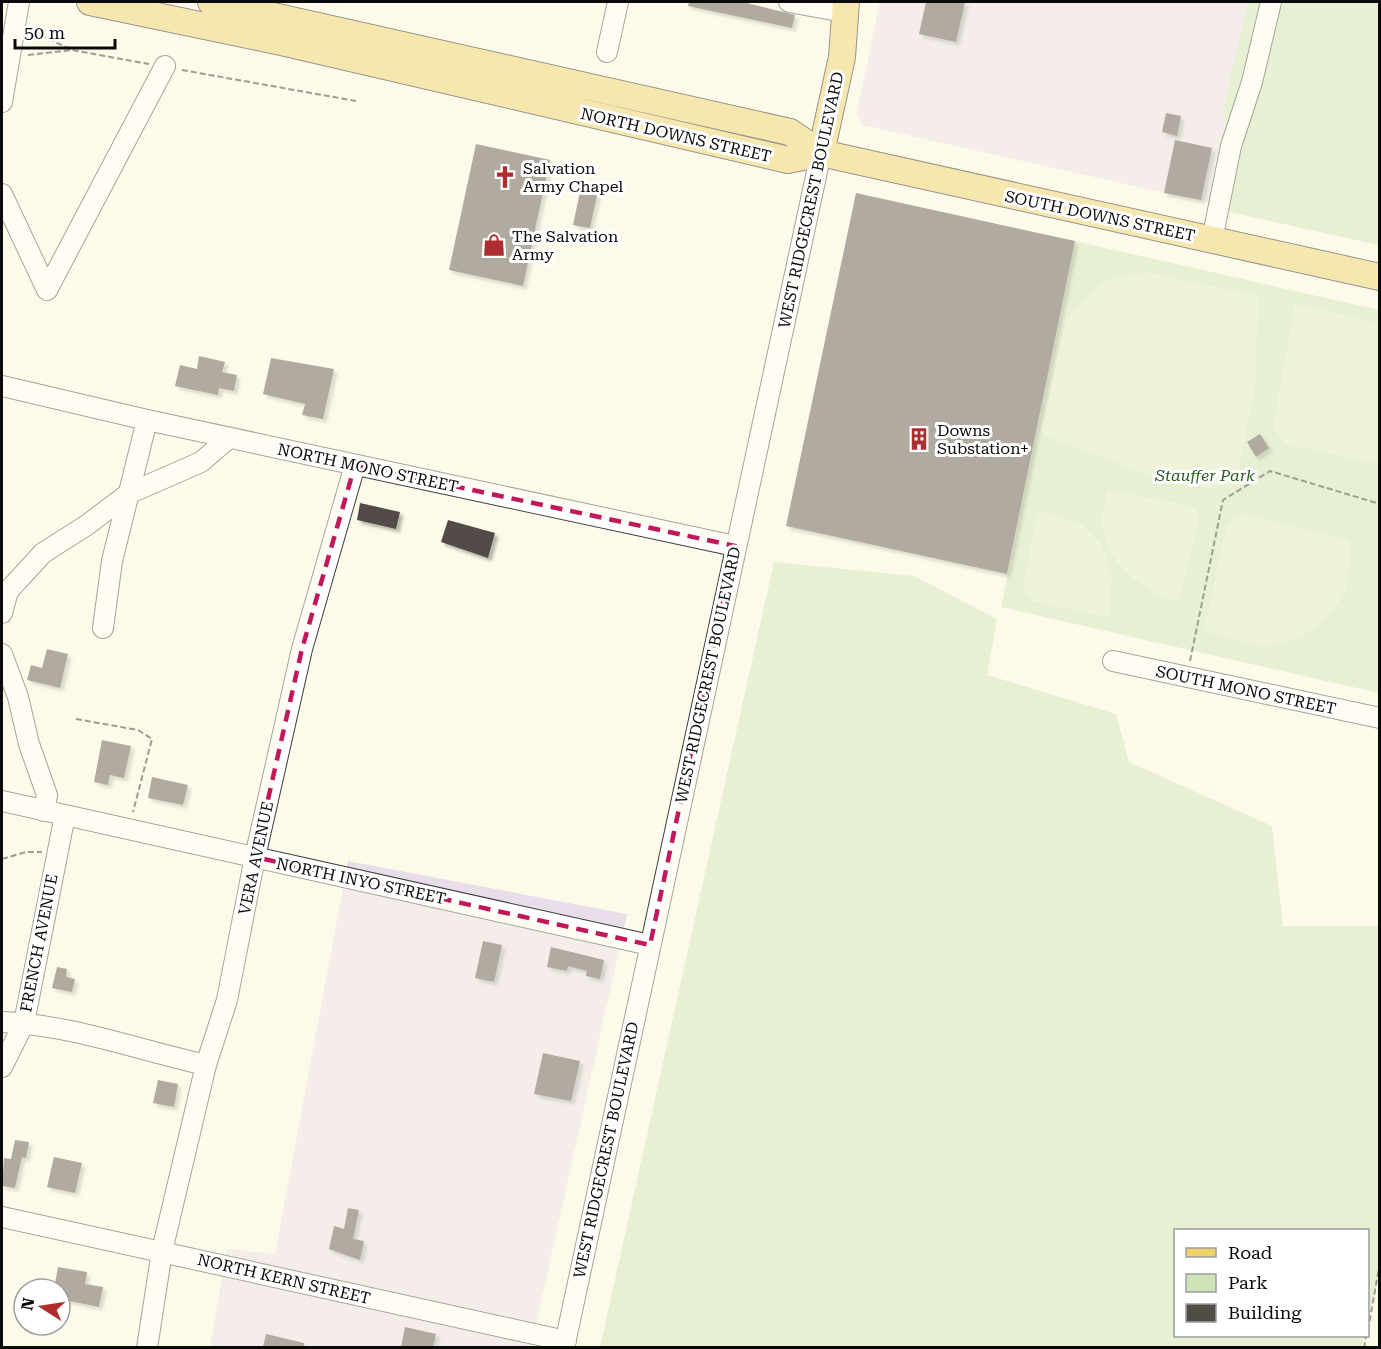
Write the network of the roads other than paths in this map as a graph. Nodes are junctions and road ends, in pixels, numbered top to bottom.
1 (90, 2) edge
2 (211, 2) edge
3 (618, 2) edge
4 (789, 2) edge
5 (1271, 2) edge
6 (845, 7) edge
7 (17, 10) edge
8 (607, 52) dead end
9 (165, 66) road end
10 (2, 102) edge
11 (821, 153) junction
12 (2, 194) edge
13 (1212, 240) junction
14 (1380, 277) edge
15 (2, 386) edge
16 (147, 420) junction
17 (229, 438) junction
18 (355, 465) junction
19 (128, 494) junction
20 (735, 546) junction
21 (2, 613) edge
22 (103, 628) dead end
23 (2, 654) edge
24 (1113, 662) dead end
25 (1380, 718) edge
26 (2, 801) edge
27 (44, 811) junction
28 (65, 815) junction
29 (255, 857) junction
30 (650, 945) junction
31 (2, 1022) edge
32 (24, 1023) junction
33 (206, 1065) junction
34 (2, 1067) edge
35 (2, 1217) edge
36 (162, 1251) junction
37 (565, 1344) edge
38 (147, 1347) edge

1 - 11 main road, NORTH DOWNS STREET
2 - 11 main road, NORTH DOWNS STREET
3 - 8 street
4 - 6 street
5 - 13 street
6 - 11 main road, WEST RIDGECREST BOULEVARD
7 - 10 street
9 - 12 street
11 - 13 main road, SOUTH DOWNS STREET
11 - 20 street, WEST RIDGECREST BOULEVARD
13 - 14 main road, SOUTH DOWNS STREET
15 - 16 street, NORTH MONO STREET
16 - 17 street, NORTH MONO STREET
16 - 19 street
17 - 18 street, NORTH MONO STREET
17 - 19 street
18 - 20 street, NORTH MONO STREET
18 - 29 street, VERA AVENUE
19 - 21 street
19 - 22 street
20 - 30 street, WEST RIDGECREST BOULEVARD
23 - 27 street
24 - 25 street, SOUTH MONO STREET
26 - 27 street, NORTH INYO STREET
27 - 28 street, NORTH INYO STREET
28 - 29 street, NORTH INYO STREET
28 - 32 street, FRENCH AVENUE
29 - 30 street, NORTH INYO STREET
29 - 33 street, VERA AVENUE
30 - 37 street, WEST RIDGECREST BOULEVARD
31 - 32 street
32 - 33 street
32 - 34 street, FRENCH AVENUE
33 - 36 street, VERA AVENUE
35 - 36 street, NORTH KERN STREET
36 - 37 street, NORTH KERN STREET
36 - 38 street, VERA AVENUE

